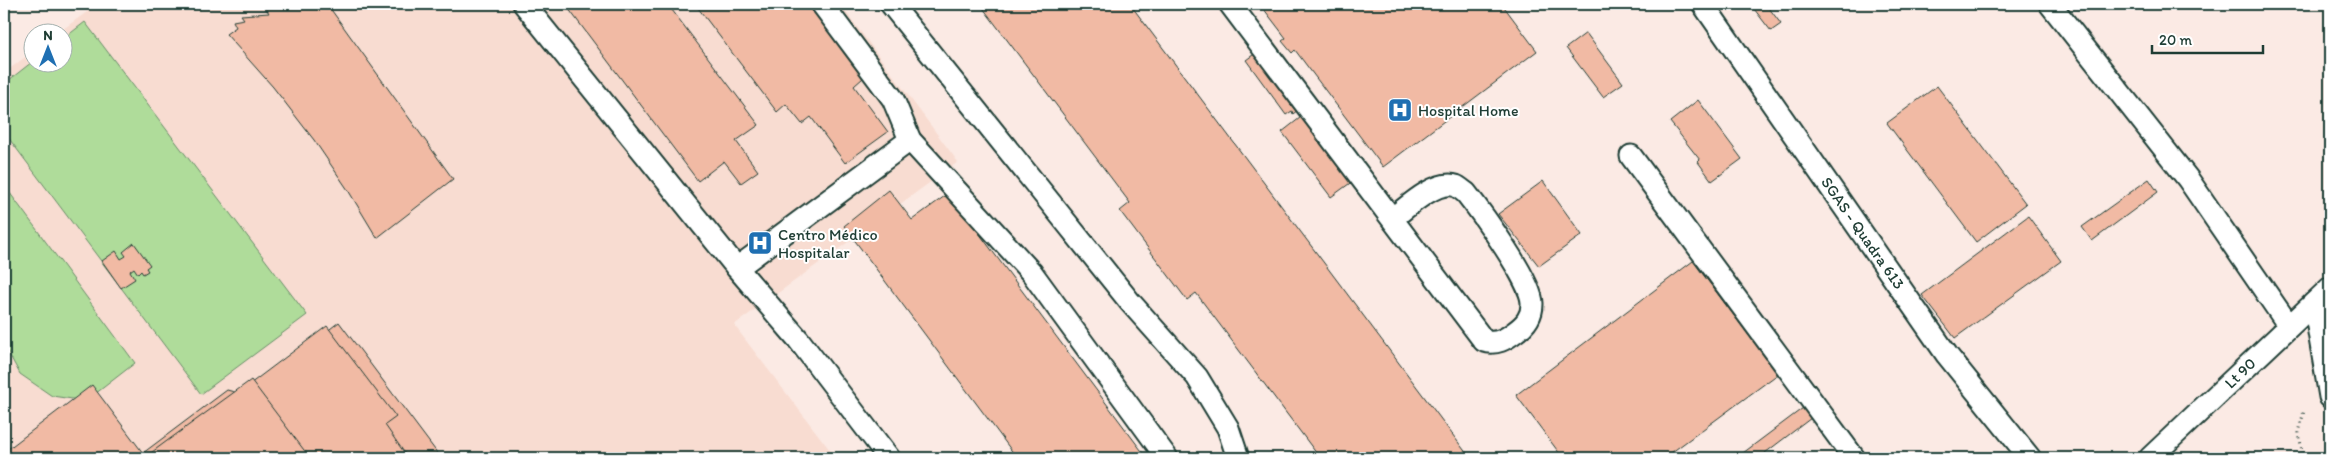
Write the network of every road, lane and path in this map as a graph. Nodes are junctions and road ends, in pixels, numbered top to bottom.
1 (524, 4) edge
2 (822, 4) edge
3 (891, 4) edge
4 (1230, 4) edge
5 (1703, 4) edge
6 (2050, 4) edge
7 (910, 140) junction
8 (1630, 156) dead end
9 (1392, 218) junction
10 (737, 268) junction
11 (2330, 288) edge
12 (2314, 303) junction
13 (2289, 326) junction
14 (2330, 397) edge
15 (889, 458) edge
16 (1167, 458) edge
17 (1238, 458) edge
18 (1854, 458) edge
19 (2030, 458) edge
20 (2150, 458) edge

1 - 10 lane
2 - 7 lane
3 - 17 lane
4 - 9 lane
5 - 19 lane, SGAS - Quadra 613
6 - 13 lane
7 - 10 lane
7 - 16 lane
8 - 18 lane
9 - 9 lane
10 - 15 lane
11 - 12 lane, Lt 90
12 - 13 lane, Lt 90
12 - 14 lane
13 - 20 lane, Lt 90

